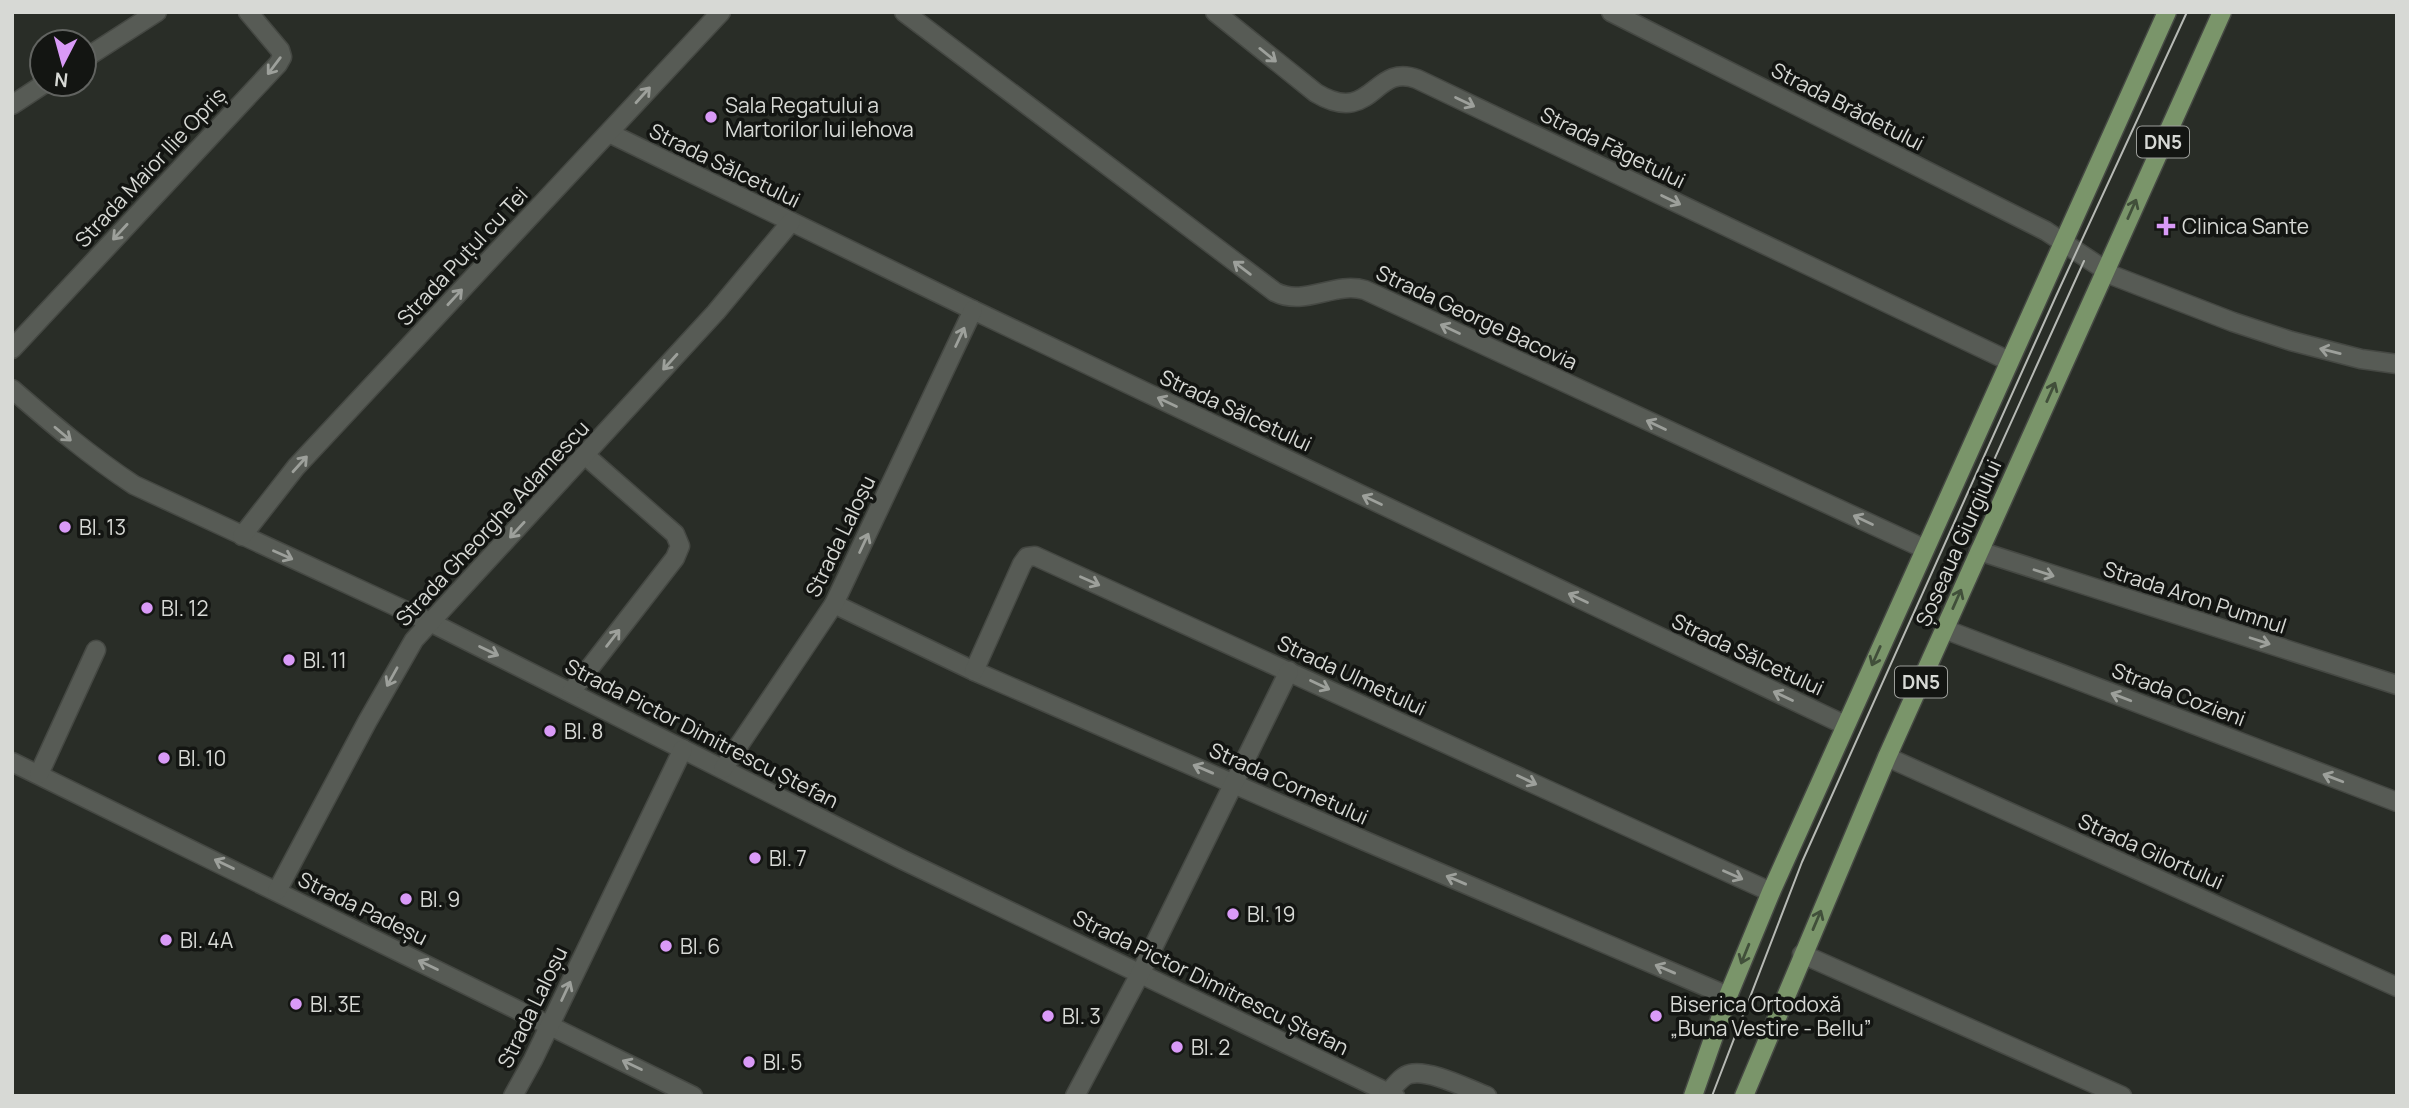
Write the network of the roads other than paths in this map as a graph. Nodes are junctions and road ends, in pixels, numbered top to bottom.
1 (156, 12) edge
2 (248, 12) edge
3 (721, 12) edge
4 (904, 12) edge
5 (1215, 12) edge
6 (1611, 12) edge
7 (2168, 12) edge
8 (2222, 12) edge
9 (98, 50) edge
10 (28, 94) edge
11 (12, 104) edge
12 (609, 133) junction
13 (791, 222) junction
14 (2063, 242) junction
15 (2104, 271) junction
16 (973, 310) junction
17 (12, 349) edge
18 (2009, 360) junction
19 (2397, 364) edge
20 (12, 389) edge
21 (586, 456) junction
22 (242, 536) junction
23 (1925, 549) junction
24 (1979, 551) junction
25 (834, 604) junction
26 (432, 623) junction
27 (1944, 629) junction
28 (96, 650) dead end
29 (974, 671) junction
30 (1289, 671) junction
31 (2397, 685) edge
32 (571, 692) junction
33 (1845, 724) junction
34 (683, 749) junction
35 (1887, 757) junction
36 (12, 762) edge
37 (723, 769) junction
38 (39, 774) junction
39 (1236, 784) junction
40 (2397, 802) edge
41 (278, 891) junction
42 (1771, 892) junction
43 (1802, 954) junction
44 (1141, 972) junction
45 (2397, 987) edge
46 (1728, 996) junction
47 (550, 1025) junction
48 (1392, 1094) edge
49 (513, 1096) edge
50 (693, 1096) edge
51 (1075, 1096) edge
52 (1487, 1096) edge
53 (1693, 1096) edge
54 (1744, 1096) edge
55 (2122, 1096) edge

1 - 9 street
2 -> 17 street, Strada Maior Ilie Opriș
12 -> 3 street, Strada Puțul cu Tei
23 -> 4 street, Strada George Bacovia
5 -> 18 street, Strada Făgetului
6 - 14 street, Strada Brădetului
7 - 14 main road, Șoseaua Giurgiului / DN5
15 -> 8 main road, Șoseaua Giurgiului / DN5
10 - 11 street
12 - 13 street, Strada Sălcetului
22 -> 12 street, Strada Puțul cu Tei
13 - 16 street, Strada Sălcetului
13 -> 21 street, Strada Gheorghe Adamescu
14 - 15 street, Strada Brădetului
14 - 18 main road, Șoseaua Giurgiului / DN5
19 -> 15 street, Strada Brădetului
24 -> 15 main road, Șoseaua Giurgiului / DN5
25 -> 16 street, Strada Laloșu
33 -> 16 street, Strada Sălcetului
18 - 23 main road, Șoseaua Giurgiului / DN5
20 -> 22 street, Strada Pictor Dimitrescu Ștefan
21 -> 26 street, Strada Gheorghe Adamescu
32 -> 21 street
22 -> 26 street, Strada Pictor Dimitrescu Ștefan
23 -> 33 main road, Șoseaua Giurgiului / DN5
27 -> 24 main road, Șoseaua Giurgiului / DN5
24 -> 31 street, Strada Aron Pumnul
25 - 29 street, Strada Cornetului
25 - 37 street, Strada Laloșu
26 -> 32 street, Strada Pictor Dimitrescu Ștefan
26 -> 41 street, Strada Gheorghe Adamescu
27 - 35 main road, Șoseaua Giurgiului / DN5
40 -> 27 street, Strada Cozieni
28 - 38 street
29 -> 30 street, Strada Ulmetului
39 -> 29 street, Strada Cornetului
30 - 39 street
30 -> 42 street, Strada Ulmetului
32 - 34 street, Strada Pictor Dimitrescu Ștefan
33 - 42 main road, Șoseaua Giurgiului / DN5
34 - 37 street, Strada Pictor Dimitrescu Ștefan
47 -> 34 street, Strada Laloșu
43 -> 35 main road, Șoseaua Giurgiului / DN5
35 - 45 street, Strada Gilortului
36 - 38 street, Strada Padeșu
37 - 44 street, Strada Pictor Dimitrescu Ștefan
41 -> 38 street, Strada Padeșu
39 - 44 street
46 -> 39 street, Strada Cornetului
47 -> 41 street, Strada Padeșu
42 -> 46 main road, Șoseaua Giurgiului / DN5
43 - 54 main road, Șoseaua Giurgiului / DN5
43 - 55 street
44 - 48 street, Strada Pictor Dimitrescu Ștefan
44 - 51 street
46 - 53 main road, Șoseaua Giurgiului / DN5
47 - 49 street, Strada Laloșu
50 -> 47 street, Strada Padeșu
48 - 52 street, Strada Pictor Dimitrescu Ștefan

